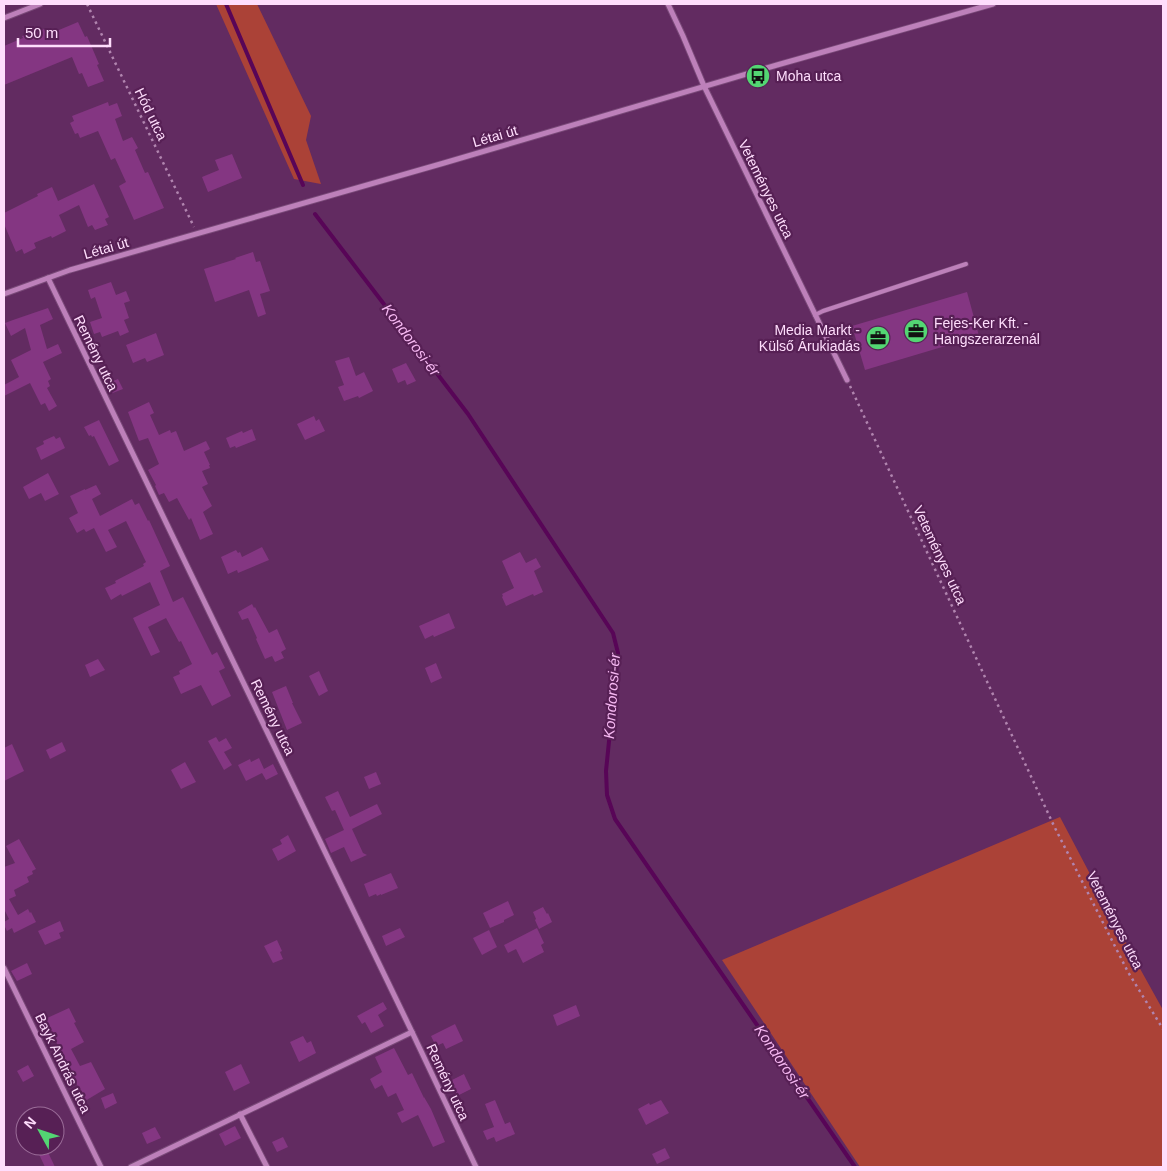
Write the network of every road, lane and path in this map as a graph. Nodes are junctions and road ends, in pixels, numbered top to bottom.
1 (40, 4) edge
2 (87, 4) edge
3 (668, 4) edge
4 (993, 4) edge
5 (4, 18) edge
6 (704, 86) junction
7 (197, 233) junction
8 (966, 264) dead end
9 (48, 278) junction
10 (4, 294) edge
11 (815, 315) junction
12 (847, 380) joint
13 (4, 968) edge
14 (1163, 1029) edge
15 (412, 1032) junction
16 (240, 1114) junction
17 (101, 1167) edge
18 (131, 1167) edge
19 (267, 1167) edge
20 (476, 1167) edge

1 - 5 street
2 - 7 path, Hód utca
3 - 6 street
4 - 6 street, Létai út
6 - 7 street, Létai út
6 - 11 street, Veteményes utca
7 - 9 street, Létai út
8 - 11 lane
9 - 10 street, Létai út
9 - 15 street, Remény utca
11 - 12 street, Veteményes utca
12 - 14 path, Veteményes utca
13 - 17 street, Bayk András utca
15 - 16 street
15 - 20 street, Remény utca
16 - 18 street
16 - 19 street

